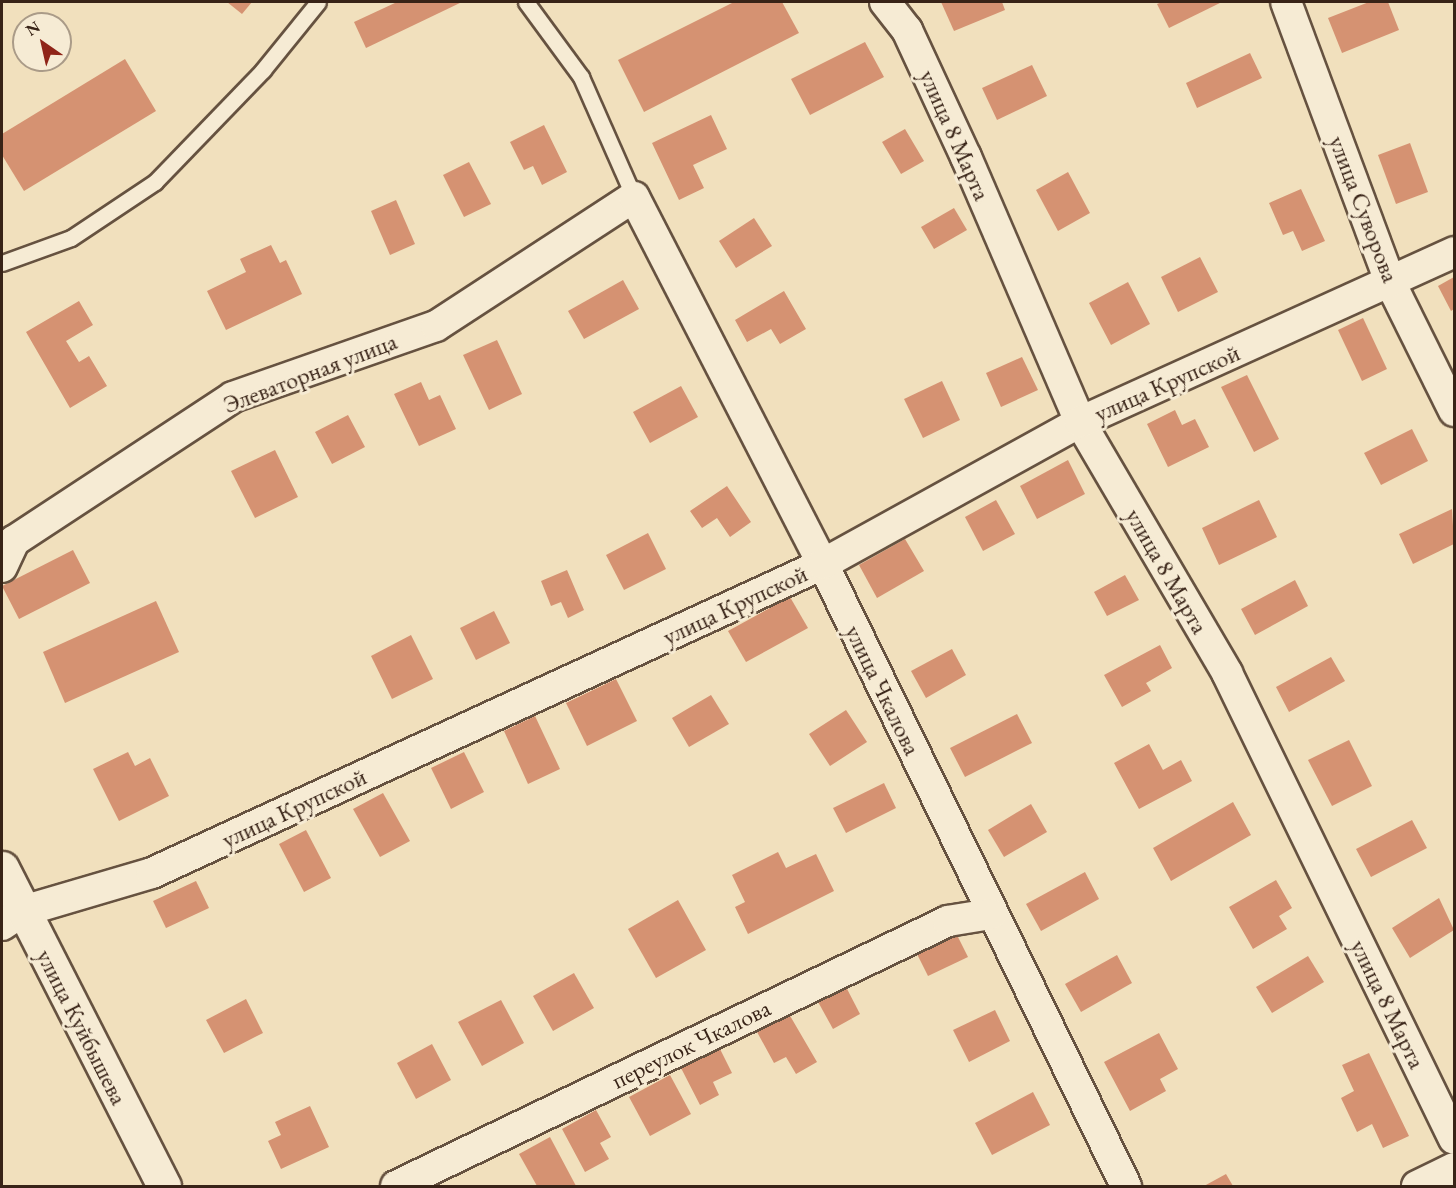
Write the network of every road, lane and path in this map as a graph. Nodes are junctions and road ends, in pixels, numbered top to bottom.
1 (318, 2) edge
2 (526, 2) edge
3 (885, 2) edge
4 (1286, 2) edge
5 (633, 197) junction
6 (1455, 252) edge
7 (2, 263) edge
8 (1390, 282) junction
9 (1455, 411) edge
10 (1080, 422) junction
11 (823, 564) junction
12 (2, 567) edge
13 (2, 868) edge
14 (9, 914) edge
15 (991, 915) junction
16 (1455, 1139) edge
17 (1455, 1168) edge
18 (164, 1186) edge
19 (396, 1186) edge
20 (1126, 1186) edge
21 (1417, 1186) edge

1 - 7 lane
2 - 5 lane
3 - 10 street, улица 8 Марта
4 - 8 street, улица Суворова
5 - 11 street, улица Чкалова
5 - 12 street, Элеваторная улица
6 - 8 street, улица Крупской
8 - 9 street, улица Суворова
8 - 10 street, улица Крупской
10 - 11 street, улица Крупской
10 - 16 street, улица 8 Марта
11 - 14 street, улица Крупской
11 - 15 street, улица Чкалова
13 - 14 street, улица Куйбышева
14 - 18 street, улица Куйбышева
15 - 19 street, переулок Чкалова
15 - 20 street, улица Чкалова
17 - 21 street

